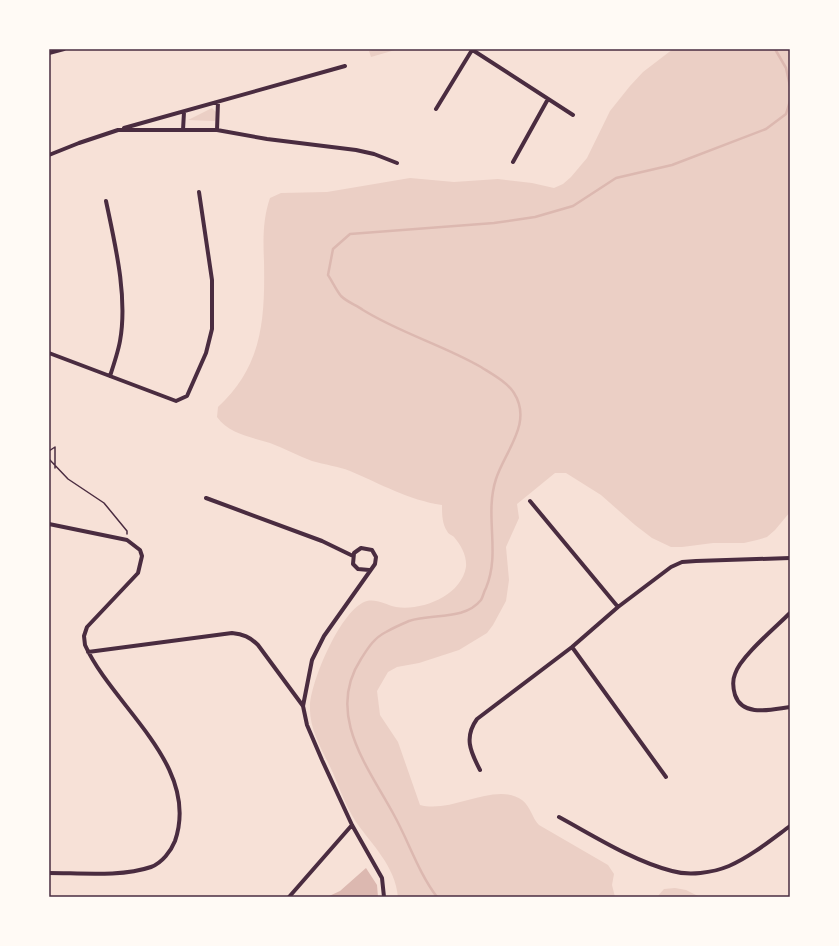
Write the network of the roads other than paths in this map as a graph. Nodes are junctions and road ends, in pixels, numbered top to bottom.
1 (64, 49) edge
2 (472, 50) edge
3 (49, 53) edge
4 (344, 66) dead end
5 (548, 99) junction
6 (218, 102) junction
7 (436, 109) dead end
8 (184, 112) junction
9 (573, 115) dead end
10 (118, 130) junction
11 (183, 130) junction
12 (217, 130) junction
13 (49, 155) edge
14 (513, 162) dead end
15 (397, 163) dead end
16 (199, 192) dead end
17 (106, 201) dead end
18 (49, 353) edge
19 (110, 376) junction
20 (206, 498) dead end
21 (530, 501) dead end
22 (49, 524) edge
23 (353, 556) junction
24 (790, 558) edge
25 (369, 570) junction
26 (618, 607) junction
27 (790, 613) edge
28 (572, 647) junction
29 (88, 652) junction
30 (303, 706) junction
31 (790, 707) edge
32 (480, 770) dead end
33 (666, 777) dead end
34 (559, 817) dead end
35 (352, 825) junction
36 (790, 826) edge
37 (49, 873) edge
38 (289, 897) edge
39 (384, 897) edge

1 - 3 street
2 - 5 street
2 - 7 street
4 - 6 street
5 - 9 street
5 - 14 street
6 - 8 street
6 - 12 street
8 - 10 street
8 - 11 street
10 - 11 street
10 - 13 street
11 - 12 street
12 - 15 street
16 - 19 street
17 - 19 street
18 - 19 street
20 - 23 street
21 - 26 street
22 - 29 street
23 - 25 street
23 - 25 street
24 - 26 street
25 - 30 street
26 - 28 street
27 - 31 street
28 - 32 street
28 - 33 street
29 - 30 street
29 - 37 street
30 - 35 street
34 - 36 street
35 - 38 street
35 - 39 street

